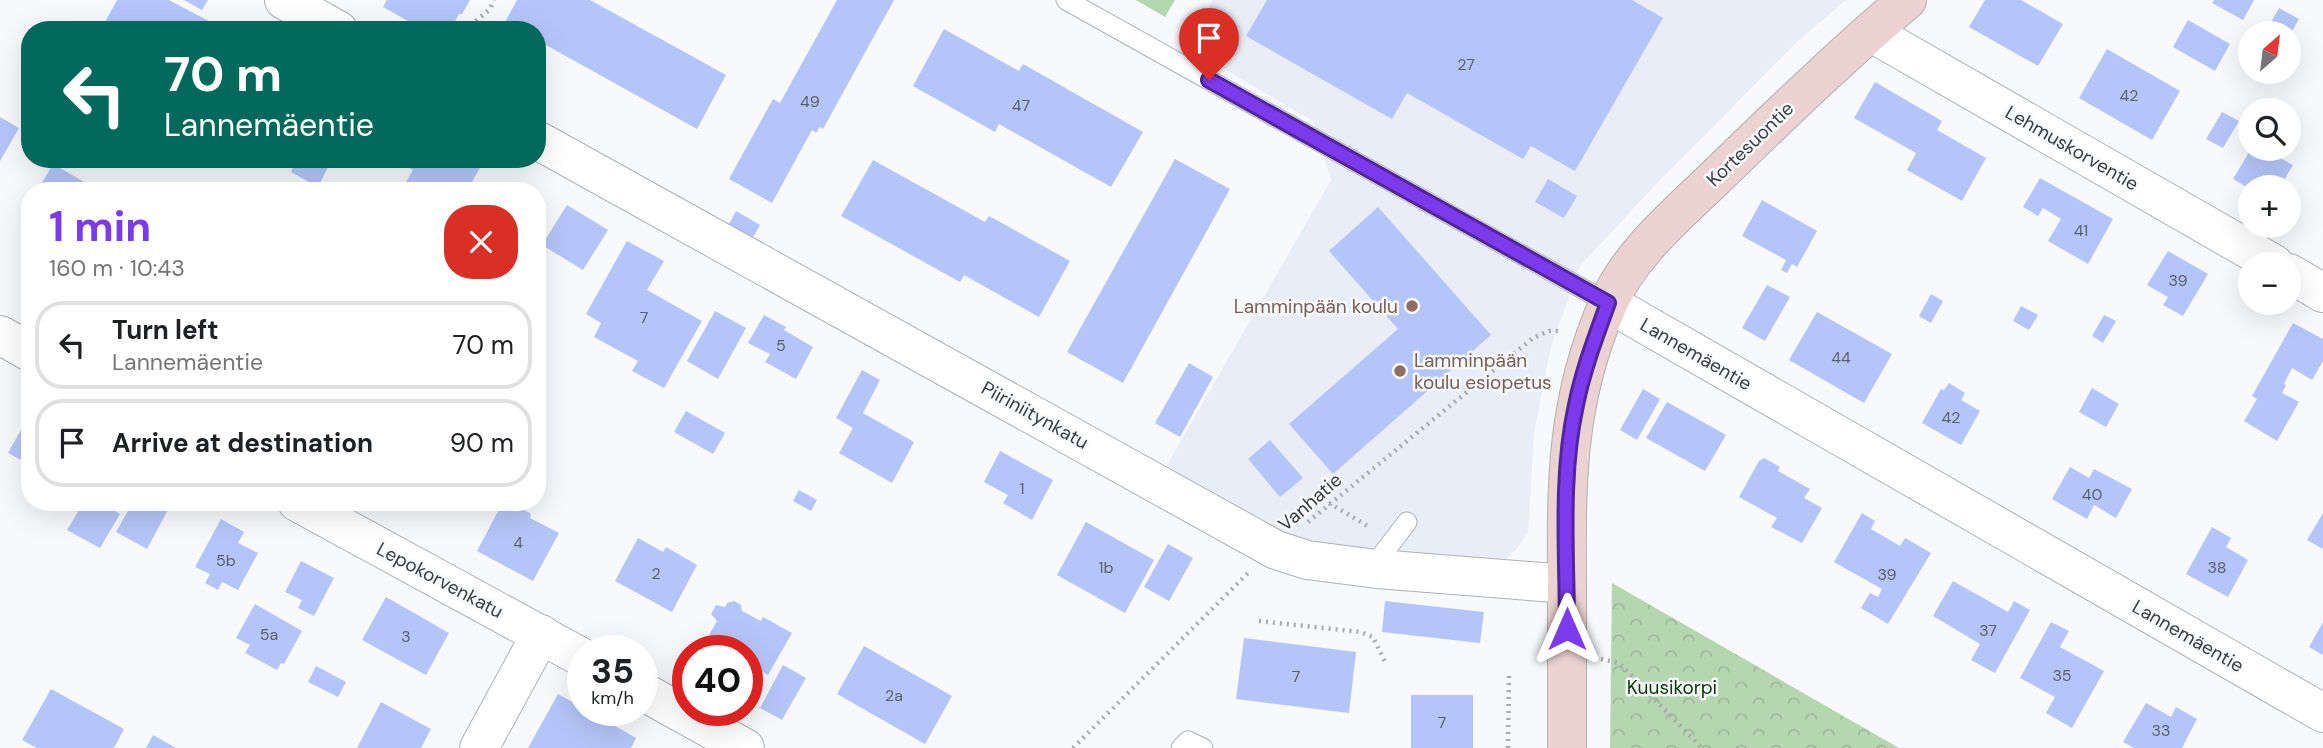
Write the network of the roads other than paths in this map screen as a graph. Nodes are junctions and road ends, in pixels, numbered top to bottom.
1 (284, 0) edge
2 (1066, 0) edge
3 (1907, 0) edge
4 (322, 21) edge
5 (1870, 32) junction
6 (546, 145) edge
7 (2253, 252) edge
8 (2301, 280) edge
9 (2323, 293) edge
10 (1608, 303) junction
11 (0, 335) edge
12 (21, 347) edge
13 (314, 511) edge
14 (1407, 522) dead end
15 (1385, 555) junction
16 (1567, 584) junction
17 (541, 634) junction
18 (567, 649) edge
19 (658, 700) edge
20 (2323, 713) edge
21 (479, 748) edge
22 (745, 748) edge
23 (1181, 748) edge
24 (1203, 748) edge
25 (1567, 748) edge

1 - 4 street
2 - 10 lane, Lannemäentie
3 - 5 street, Kortesuontie
5 - 7 street, Lehmuskorventie
5 - 10 street, Kortesuontie
6 - 15 street, Piiriniitynkatu
8 - 9 street
10 - 16 street, Kortesuontie
10 - 20 street, Lannemäentie
11 - 12 street
13 - 17 street, Lepokorvenkatu
14 - 15 lane
15 - 16 street, Piiriniitynkatu
16 - 25 street, Kortesuontie
17 - 18 street, Lepokorvenkatu
17 - 21 street
19 - 22 street
23 - 24 lane

